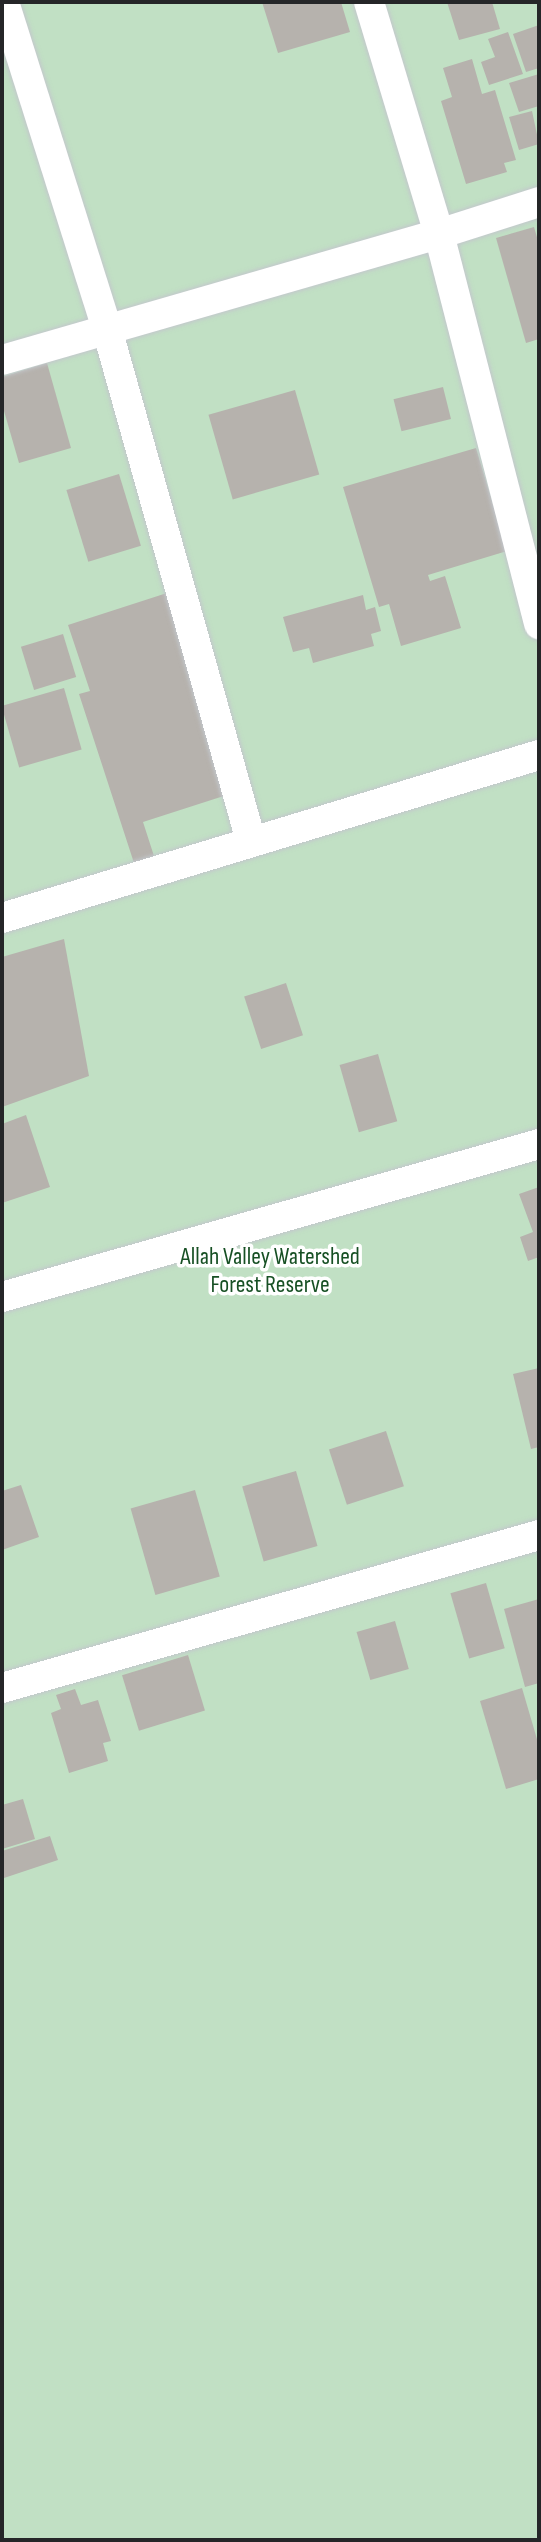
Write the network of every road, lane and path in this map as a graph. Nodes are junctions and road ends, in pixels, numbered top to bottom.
1 (4, 2) edge
2 (369, 2) edge
3 (539, 202) edge
4 (439, 234) junction
5 (107, 329) junction
6 (2, 360) edge
7 (539, 624) edge
8 (539, 755) edge
9 (251, 841) junction
10 (2, 918) edge
11 (539, 1144) edge
12 (2, 1297) edge
13 (539, 1535) edge
14 (2, 1688) edge

1 - 5 street
2 - 4 street
3 - 4 street
4 - 5 street
4 - 7 street
5 - 6 street
5 - 9 street
8 - 9 street
9 - 10 street
11 - 12 street
13 - 14 street

